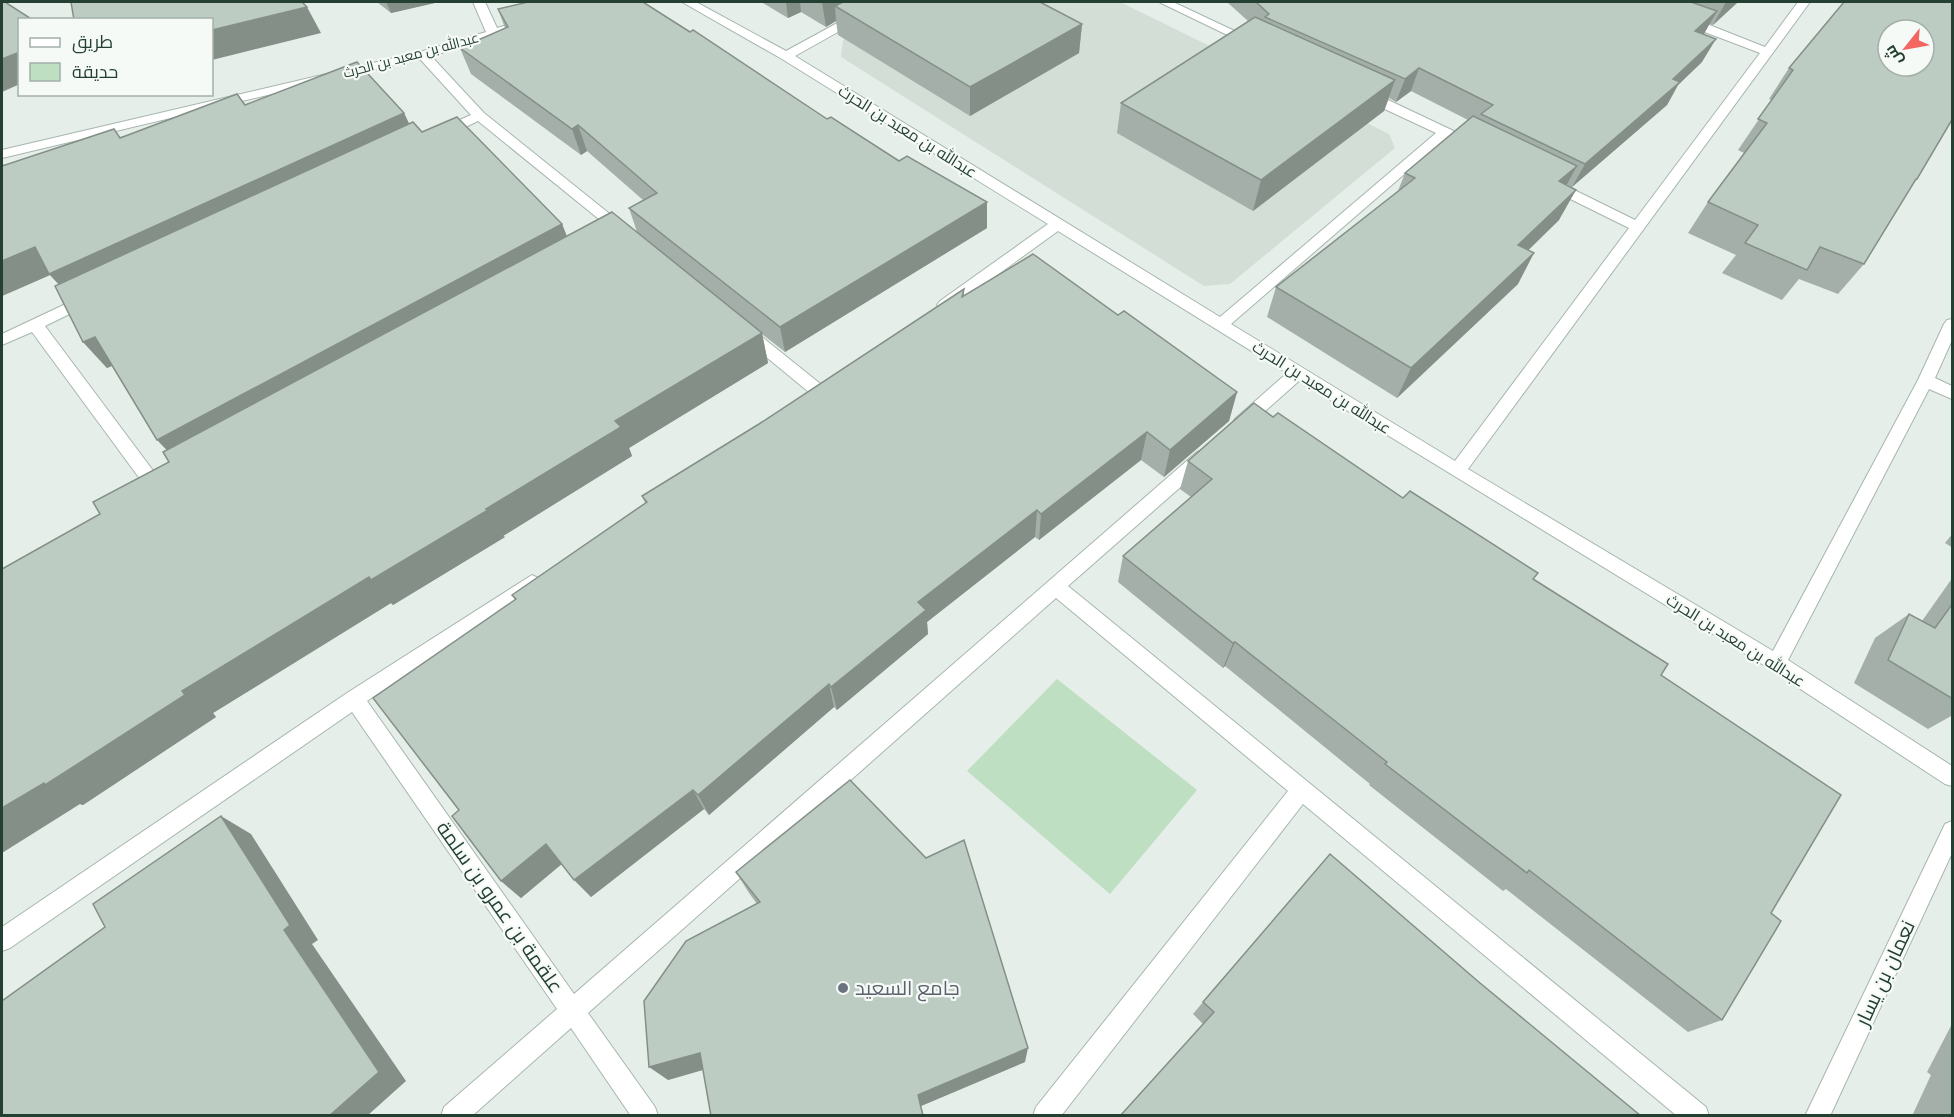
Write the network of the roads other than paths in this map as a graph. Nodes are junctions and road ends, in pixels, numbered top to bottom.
1 (479, 2) edge
2 (692, 2) edge
3 (884, 2) edge
4 (1165, 2) edge
5 (1804, 2) edge
6 (1669, 14) edge
7 (536, 21) edge
8 (494, 33) junction
9 (1262, 47) edge
10 (1767, 51) junction
11 (423, 55) junction
12 (786, 56) junction
13 (1348, 87) edge
14 (479, 116) junction
15 (1445, 132) junction
16 (2, 141) edge
17 (424, 141) edge
18 (19, 150) junction
19 (1488, 153) edge
20 (2, 154) edge
21 (1541, 179) edge
22 (1058, 224) junction
23 (1638, 226) junction
24 (602, 242) edge
25 (100, 293) edge
26 (935, 312) edge
27 (731, 320) edge
28 (34, 324) junction
29 (1221, 324) junction
30 (1953, 324) edge
31 (2, 340) edge
32 (1299, 372) junction
33 (1926, 380) junction
34 (841, 381) edge
35 (1953, 393) edge
36 (822, 394) junction
37 (802, 407) edge
38 (1457, 471) junction
39 (157, 489) edge
40 (543, 576) edge
41 (1055, 586) junction
42 (1777, 663) junction
43 (354, 699) junction
44 (1953, 777) edge
45 (1302, 789) junction
46 (1953, 831) edge
47 (2, 940) edge
48 (573, 1011) junction
49 (453, 1116) edge
50 (646, 1116) edge
51 (1045, 1116) edge
52 (1696, 1116) edge
53 (1817, 1116) edge

1 - 8 street
2 - 12 street, عبدالله بن معبد بن الحرث
3 - 12 street
4 - 9 street
5 - 10 street
6 - 10 street
7 - 8 street, عبدالله بن معبد بن الحرث
8 - 11 street, عبدالله بن معبد بن الحرث
10 - 23 street
11 - 14 street
11 - 18 street, عبدالله بن معبد بن الحرث
12 - 22 street, عبدالله بن معبد بن الحرث
13 - 15 street
14 - 17 street
14 - 24 street
15 - 19 street
15 - 29 street
16 - 18 street
18 - 20 street, عبدالله بن معبد بن الحرث
21 - 23 street
22 - 26 street
22 - 29 street, عبدالله بن معبد بن الحرث
23 - 38 street
25 - 28 street
27 - 36 street
28 - 31 street
28 - 39 street
29 - 32 street, عبدالله بن معبد بن الحرث
30 - 33 street
32 - 38 street, عبدالله بن معبد بن الحرث
32 - 41 street
33 - 35 street
33 - 42 street
34 - 36 street
36 - 37 street
38 - 42 street, عبدالله بن معبد بن الحرث
40 - 43 street
41 - 45 street
41 - 48 street
42 - 44 street, عبدالله بن معبد بن الحرث
43 - 47 street
43 - 48 street, علقمة بن عمرو بن سلمة
45 - 51 street
45 - 52 street
46 - 53 street, نعمان بن يسار
48 - 49 street
48 - 50 street, علقمة بن عمرو بن سلمة

